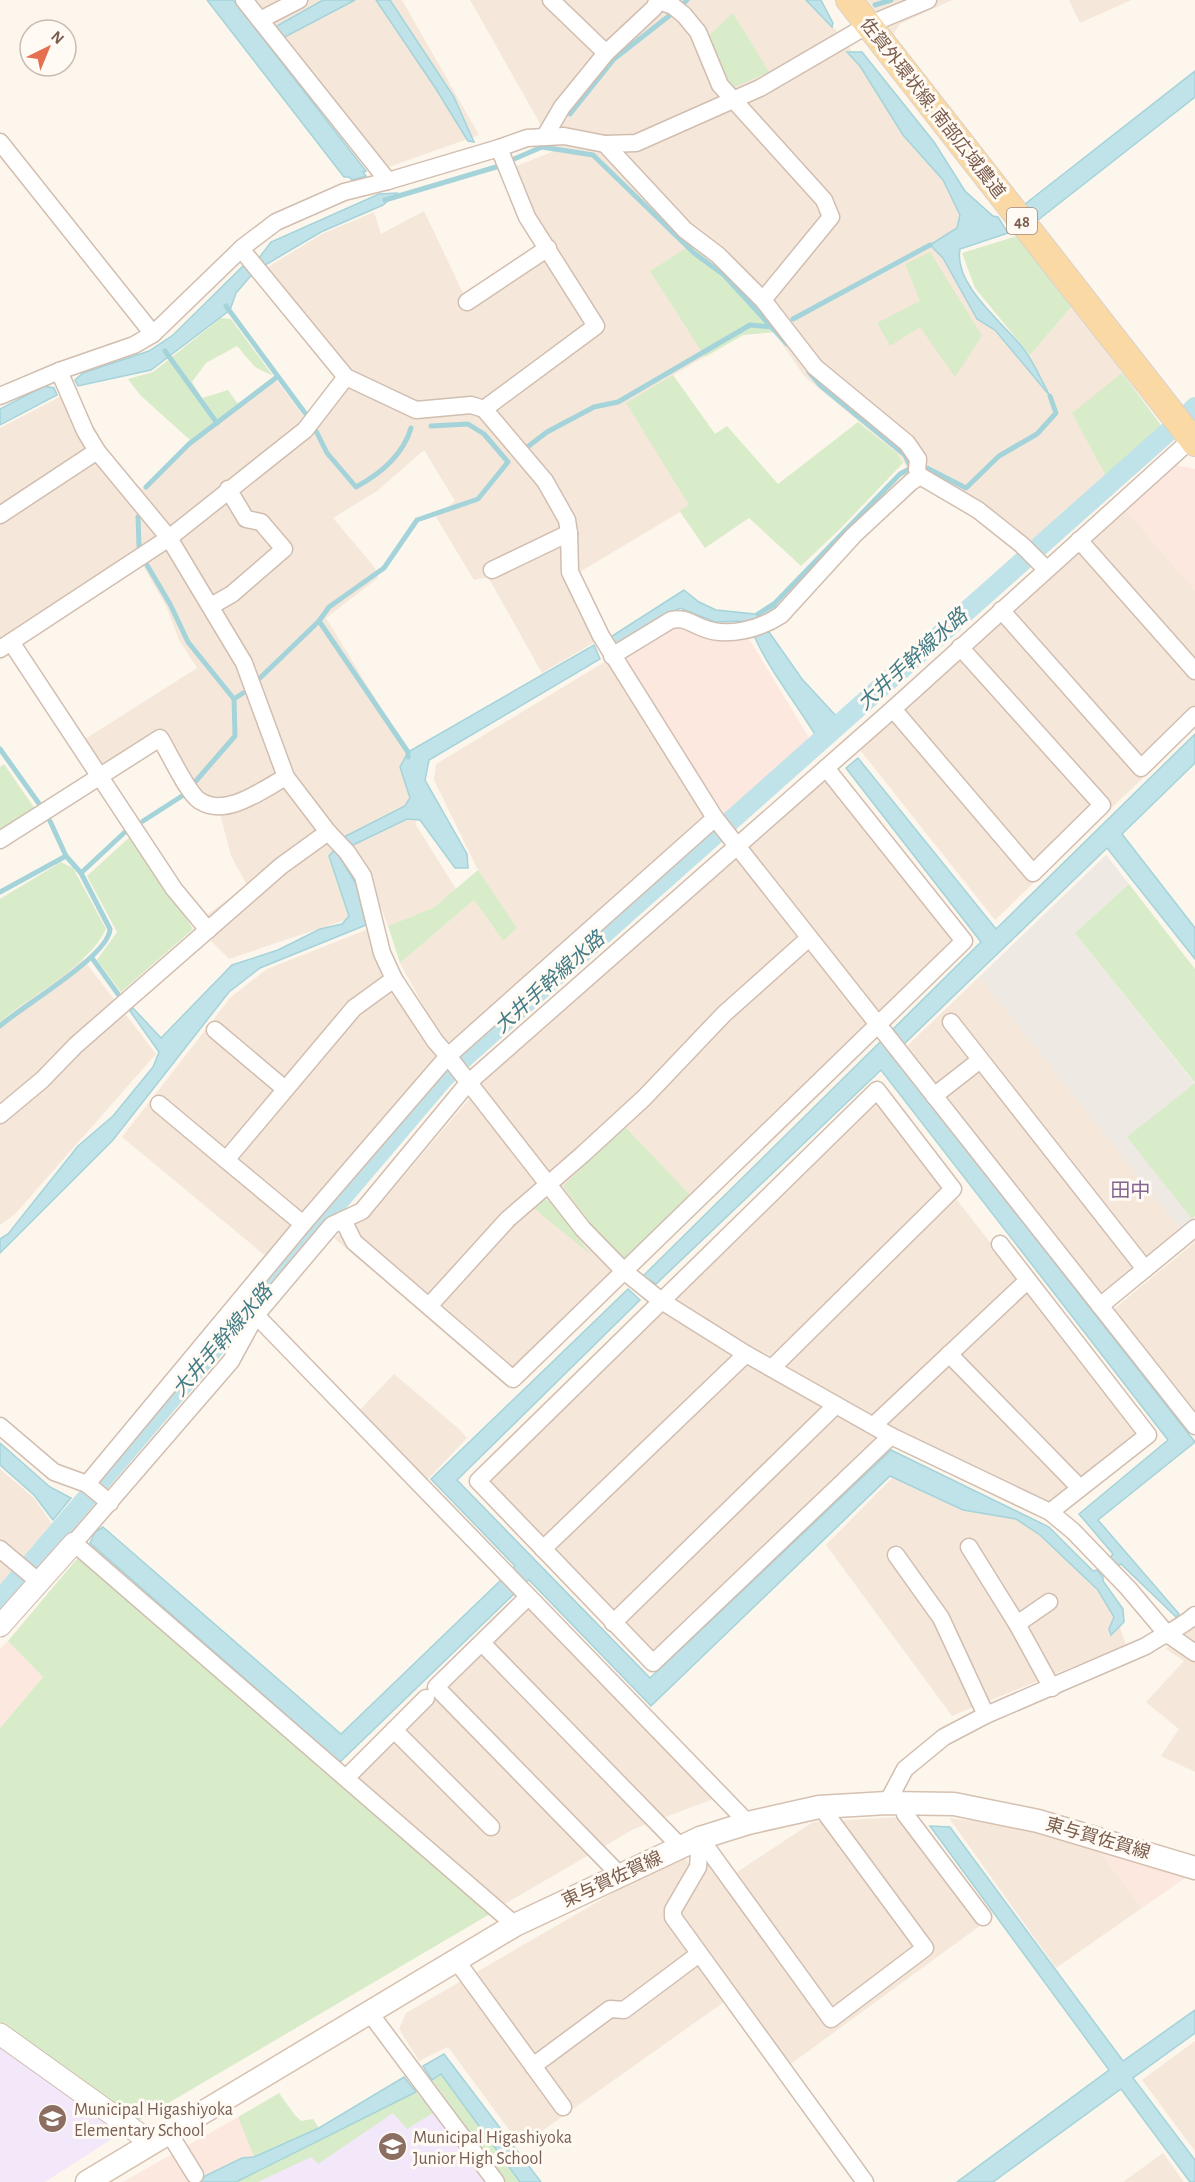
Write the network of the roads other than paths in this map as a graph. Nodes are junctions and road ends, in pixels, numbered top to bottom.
1 (244, 0) edge
2 (299, 0) edge
3 (551, 0) edge
4 (849, 0) edge
5 (928, 0) edge
6 (658, 1) edge
7 (260, 20) junction
8 (868, 25) junction
9 (606, 53) junction
10 (733, 99) junction
11 (545, 136) junction
12 (0, 142) edge
13 (605, 144) junction
14 (499, 148) junction
15 (388, 182) junction
16 (548, 248) junction
17 (250, 260) junction
18 (763, 300) junction
19 (467, 302) dead end
20 (153, 334) junction
21 (59, 371) junction
22 (346, 377) junction
23 (0, 396) edge
24 (484, 409) junction
25 (1194, 439) edge
26 (97, 451) junction
27 (920, 476) junction
28 (228, 489) junction
29 (0, 515) edge
30 (569, 533) junction
31 (168, 538) junction
32 (1079, 540) junction
33 (1041, 564) junction
34 (492, 570) dead end
35 (211, 606) junction
36 (1001, 610) junction
37 (6, 646) edge
38 (960, 647) junction
39 (612, 656) junction
40 (1195, 671) edge
41 (893, 709) junction
42 (1195, 715) edge
43 (826, 768) junction
44 (100, 776) junction
45 (286, 777) junction
46 (715, 818) junction
47 (328, 832) junction
48 (733, 839) junction
49 (0, 840) edge
50 (208, 930) junction
51 (809, 938) junction
52 (394, 979) junction
53 (951, 1022) dead end
54 (878, 1024) junction
55 (215, 1030) dead end
56 (448, 1056) junction
57 (980, 1060) junction
58 (465, 1078) junction
59 (285, 1089) junction
60 (934, 1096) junction
61 (159, 1104) dead end
62 (0, 1115) edge
63 (226, 1160) junction
64 (547, 1184) junction
65 (343, 1220) junction
66 (303, 1224) junction
67 (1195, 1228) edge
68 (1000, 1244) dead end
69 (1144, 1269) junction
70 (624, 1271) junction
71 (1027, 1281) junction
72 (241, 1300) junction
73 (660, 1300) junction
74 (429, 1306) junction
75 (1100, 1306) junction
76 (256, 1315) junction
77 (949, 1353) junction
78 (746, 1354) junction
79 (772, 1368) junction
80 (836, 1405) junction
81 (874, 1425) junction
82 (0, 1426) edge
83 (1195, 1426) edge
84 (891, 1436) junction
85 (1080, 1488) junction
86 (99, 1494) junction
87 (1050, 1512) junction
88 (74, 1543) junction
89 (969, 1547) dead end
90 (0, 1549) edge
91 (543, 1549) junction
92 (896, 1555) dead end
93 (35, 1578) junction
94 (528, 1597) junction
95 (1049, 1602) dead end
96 (1195, 1615) edge
97 (613, 1623) junction
98 (1017, 1624) junction
99 (0, 1626) edge
100 (1166, 1633) junction
101 (482, 1643) junction
102 (1195, 1653) edge
103 (1052, 1688) junction
104 (426, 1698) dead end
105 (987, 1715) junction
106 (394, 1730) junction
107 (346, 1778) junction
108 (895, 1803) junction
109 (821, 1807) junction
110 (748, 1822) junction
111 (490, 1827) dead end
112 (700, 1838) junction
113 (680, 1848) junction
114 (1195, 1868) edge
115 (618, 1877) junction
116 (983, 1917) dead end
117 (515, 1925) junction
118 (699, 1954) junction
119 (456, 1960) junction
120 (369, 2012) junction
121 (0, 2034) edge
122 (533, 2066) junction
123 (563, 2107) dead end
124 (161, 2138) junction
125 (195, 2175) dead end
126 (87, 2182) edge
127 (496, 2182) edge
128 (865, 2182) edge

1 - 7 street
2 - 7 street
3 - 9 street
4 - 8 main road, 佐賀外環状線; 南部広域農道 / 48
5 - 8 street
6 - 9 street
6 - 10 street
7 - 15 street
8 - 10 street
8 - 25 main road, 佐賀外環状線; 南部広域農道 / 48
9 - 11 street
10 - 13 street
10 - 18 street
11 - 13 street
11 - 14 street
12 - 20 street
13 - 18 street
14 - 15 street
14 - 16 street
15 - 17 street
16 - 19 street
16 - 24 street
17 - 20 street
17 - 22 street
18 - 27 street
20 - 21 street
21 - 23 street
21 - 26 street
22 - 24 street
22 - 28 street
24 - 30 street
25 - 32 street
26 - 29 street
26 - 31 street
27 - 33 street
27 - 39 street
28 - 31 street
28 - 35 street
30 - 34 street
30 - 39 street
31 - 35 street
31 - 37 street
32 - 33 street
32 - 40 street
33 - 36 street
35 - 45 street
36 - 38 street
36 - 42 street
37 - 44 street
38 - 41 street
38 - 41 street
39 - 46 street
41 - 43 street
43 - 48 street
43 - 54 street
44 - 45 street
44 - 49 street
44 - 50 street
45 - 47 street
46 - 48 street
46 - 56 street
47 - 50 street
47 - 52 street
48 - 51 street
48 - 58 street
50 - 62 street
51 - 54 street
51 - 64 street
52 - 56 street
52 - 59 street
53 - 57 street
54 - 60 street
54 - 70 street
55 - 59 street
56 - 58 street
56 - 66 street
57 - 60 street
57 - 69 street
58 - 64 street
58 - 65 street
59 - 63 street
60 - 75 street
61 - 63 street
63 - 66 street
64 - 70 street
64 - 74 street
65 - 74 street
65 - 76 street
66 - 72 street
67 - 69 street
68 - 71 street
69 - 75 street
70 - 73 street
70 - 74 street
71 - 77 street
71 - 85 street
72 - 76 street
72 - 86 street
73 - 78 street
73 - 79 street
73 - 91 street
75 - 83 street
76 - 86 street
76 - 94 street
77 - 81 street
77 - 85 street
78 - 79 street
78 - 91 street
79 - 80 street
80 - 81 street
80 - 97 street
81 - 84 street
82 - 86 street
84 - 87 street
84 - 97 street
85 - 87 street
86 - 88 street
87 - 100 street
88 - 93 street
88 - 107 street
89 - 98 street
90 - 93 street
91 - 97 street
92 - 105 street
93 - 99 street
94 - 101 street
94 - 110 street
95 - 98 street
96 - 100 street
98 - 103 street
100 - 102 street
100 - 103 street
101 - 113 street
101 - 115 street
103 - 105 street
104 - 106 street
105 - 108 street
106 - 107 street
106 - 111 street
107 - 117 street
108 - 109 main road, 東与賀佐賀線
108 - 114 main road, 東与賀佐賀線
108 - 116 street
109 - 110 main road, 東与賀佐賀線
109 - 112 street
110 - 112 main road, 東与賀佐賀線
112 - 113 main road, 東与賀佐賀線
112 - 118 street
113 - 115 main road, 東与賀佐賀線
115 - 117 main road, 東与賀佐賀線
117 - 119 main road, 東与賀佐賀線
118 - 122 street
118 - 128 street
119 - 120 main road, 東与賀佐賀線
119 - 122 street
120 - 124 main road, 東与賀佐賀線
120 - 127 street
121 - 124 street
122 - 123 street
124 - 125 street
124 - 126 main road, 東与賀佐賀線

